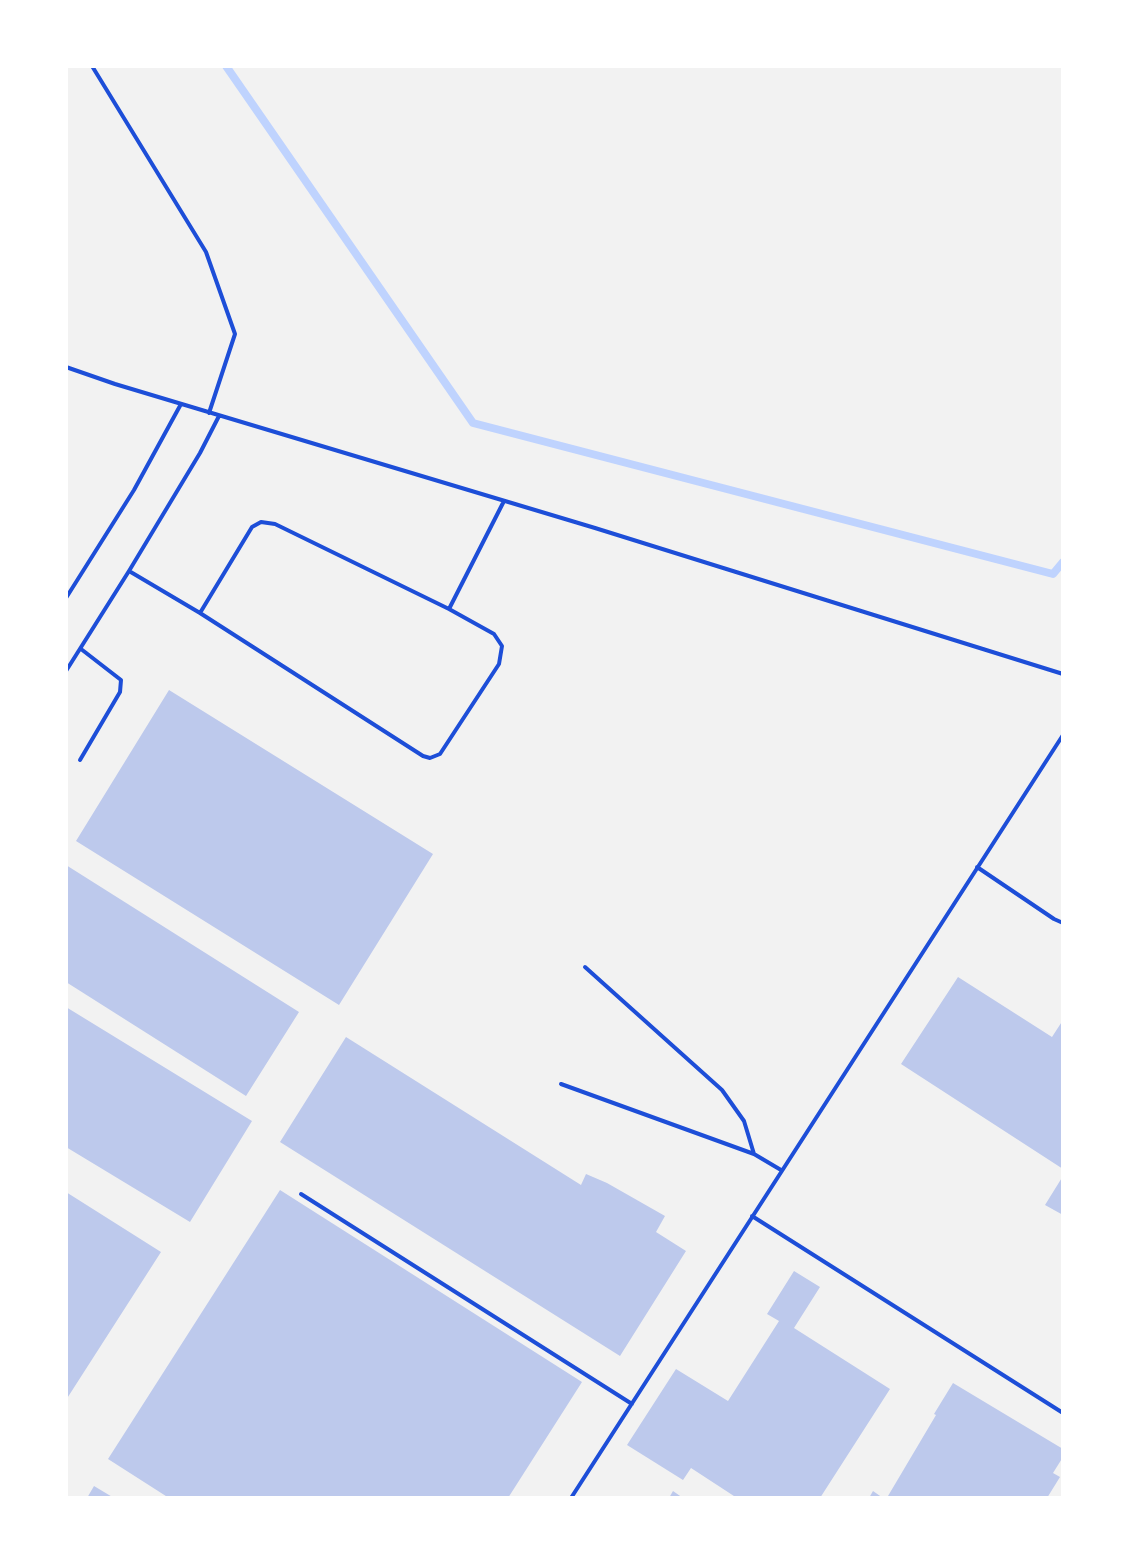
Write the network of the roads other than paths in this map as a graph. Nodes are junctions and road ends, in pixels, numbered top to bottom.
1 (92, 66) edge
2 (66, 367) edge
3 (181, 404) junction
4 (209, 413) junction
5 (219, 416) junction
6 (504, 501) junction
7 (129, 571) junction
8 (66, 598) edge
9 (449, 609) junction
10 (200, 613) junction
11 (81, 649) junction
12 (66, 671) edge
13 (1063, 674) edge
14 (1063, 735) edge
15 (80, 760) dead end
16 (977, 867) junction
17 (1063, 923) edge
18 (585, 967) dead end
19 (561, 1084) dead end
20 (754, 1154) junction
21 (781, 1170) junction
22 (301, 1194) dead end
23 (752, 1216) junction
24 (632, 1404) junction
25 (1063, 1413) edge
26 (571, 1498) edge

1 - 4 lane
2 - 3 lane
3 - 4 lane
3 - 8 lane
4 - 5 lane
5 - 6 lane
5 - 7 lane
6 - 9 lane
6 - 13 lane
7 - 10 lane
7 - 11 lane
9 - 10 lane
9 - 10 lane
11 - 12 lane
11 - 15 lane
14 - 16 lane
16 - 17 lane
16 - 21 lane
18 - 20 lane
19 - 20 lane
20 - 21 lane
21 - 23 lane
22 - 24 lane
23 - 24 lane
23 - 25 lane
24 - 26 lane

